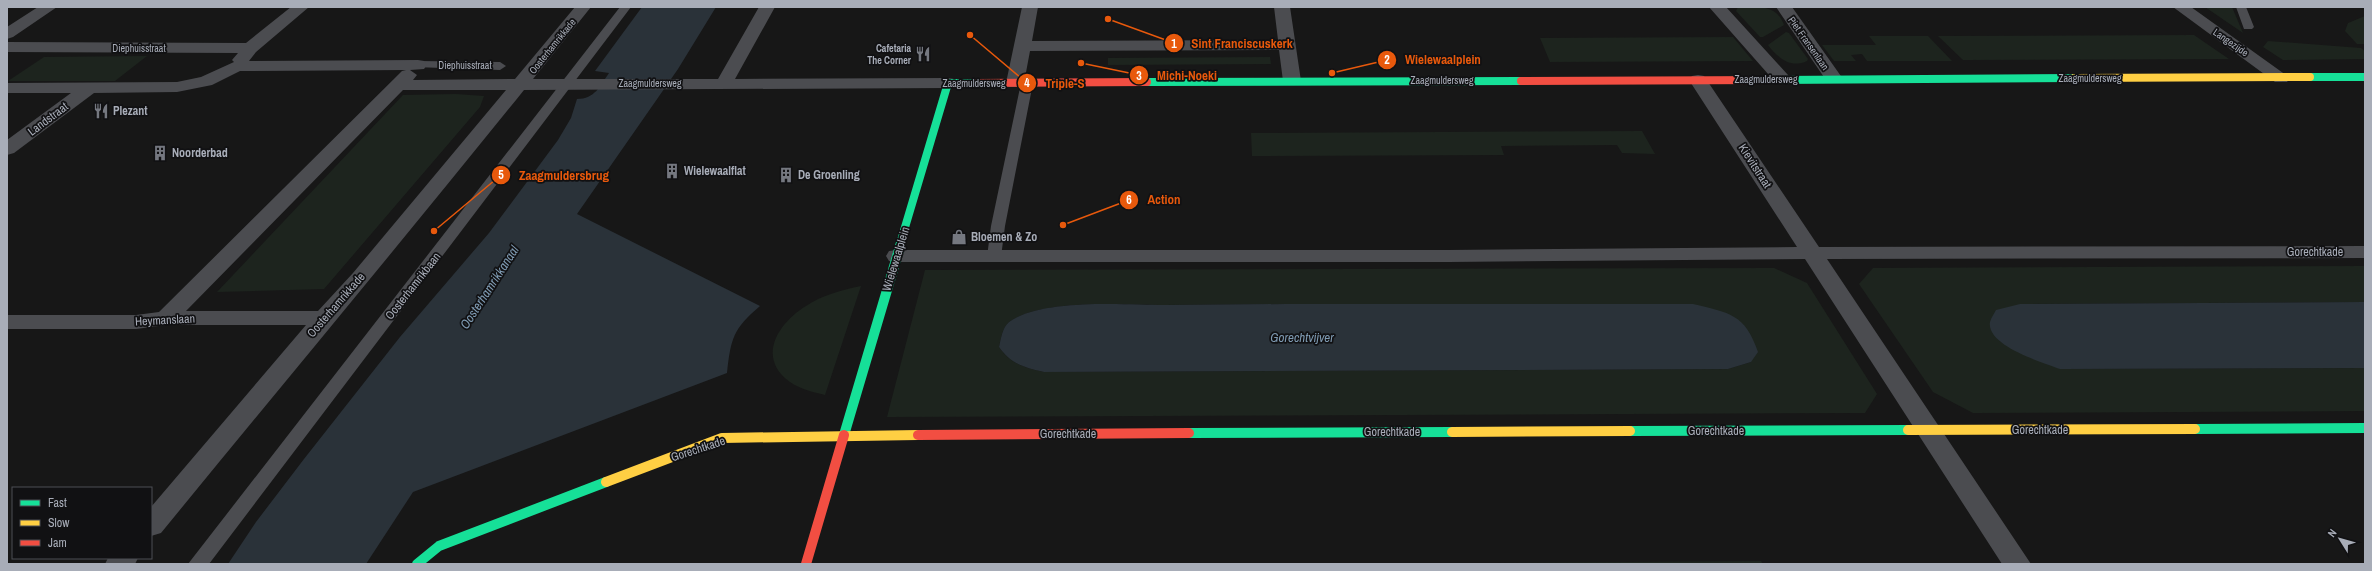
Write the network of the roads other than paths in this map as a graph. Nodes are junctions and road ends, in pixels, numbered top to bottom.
1 (49, 7) edge
2 (301, 7) edge
3 (583, 7) edge
4 (626, 7) edge
5 (767, 7) edge
6 (1030, 7) edge
7 (1282, 7) edge
8 (1717, 7) edge
9 (1784, 7) edge
10 (2181, 7) edge
11 (2241, 7) edge
12 (2248, 27) dead end
13 (7, 34) edge
14 (1288, 45) junction
15 (1021, 46) junction
16 (7, 47) edge
17 (250, 48) junction
18 (418, 65) junction
19 (237, 66) junction
20 (500, 66) dead end
21 (2365, 77) edge
22 (2281, 78) junction
23 (1782, 79) junction
24 (1834, 79) junction
25 (1698, 80) junction
26 (1292, 81) junction
27 (724, 83) junction
28 (948, 83) junction
29 (1021, 83) junction
30 (520, 84) junction
31 (567, 84) junction
32 (398, 85) junction
33 (7, 88) edge
34 (89, 88) junction
35 (7, 149) edge
36 (2365, 252) edge
37 (1812, 253) junction
38 (897, 256) junction
39 (994, 257) junction
40 (166, 318) junction
41 (324, 318) junction
42 (7, 322) edge
43 (2365, 428) edge
44 (1928, 430) junction
45 (844, 435) junction
46 (152, 525) edge
47 (198, 564) edge
48 (417, 564) edge
49 (806, 564) edge
50 (2017, 564) edge

1 - 13 street
2 - 17 street
3 - 30 street, Oosterhamrikkade
4 - 31 lane, Oosterhamrikbaan
5 - 27 street
6 - 15 street
7 - 14 street
8 - 23 street
9 - 24 street, Piet Fransenlaan
10 - 22 street, Langezijde
11 - 12 lane
14 - 15 street
14 - 26 street
15 - 29 street
16 - 17 street, Diephuisstraat
17 - 19 street, Diephuisstraat
18 - 19 street, Diephuisstraat
18 - 20 lane, Diephuisstraat
18 - 32 street
19 - 34 street, Diephuisstraat
21 - 22 street, Zaagmuldersweg
22 - 24 street, Zaagmuldersweg
23 - 24 street, Zaagmuldersweg
23 - 25 street, Zaagmuldersweg
25 - 26 street, Zaagmuldersweg
25 - 37 street, Kievitstraat
26 - 29 street, Zaagmuldersweg
27 - 28 street, Zaagmuldersweg
27 - 31 street, Zaagmuldersweg
28 - 29 street, Zaagmuldersweg
28 - 38 street, Wielewaalplein
29 - 39 lane
30 - 31 street, Zaagmuldersweg
30 - 32 street, Oosterhamrikkade
30 - 41 street, Oosterhamrikkade
31 - 47 lane, Oosterhamrikbaan
32 - 40 street
33 - 34 street, Diephuisstraat
34 - 35 street, Landstraat
36 - 37 street, Gorechtkade
37 - 39 street, Gorechtkade
37 - 44 street, Kievitstraat
38 - 39 street, Gorechtkade
38 - 45 street, Wielewaalplein
40 - 41 street, Heymanslaan
40 - 42 street, Heymanslaan
41 - 46 street, Oosterhamrikkade
43 - 44 street, Gorechtkade
44 - 45 street, Gorechtkade
44 - 50 street, Kievitstraat
45 - 48 street, Gorechtkade
45 - 49 street, Wielewaalplein

